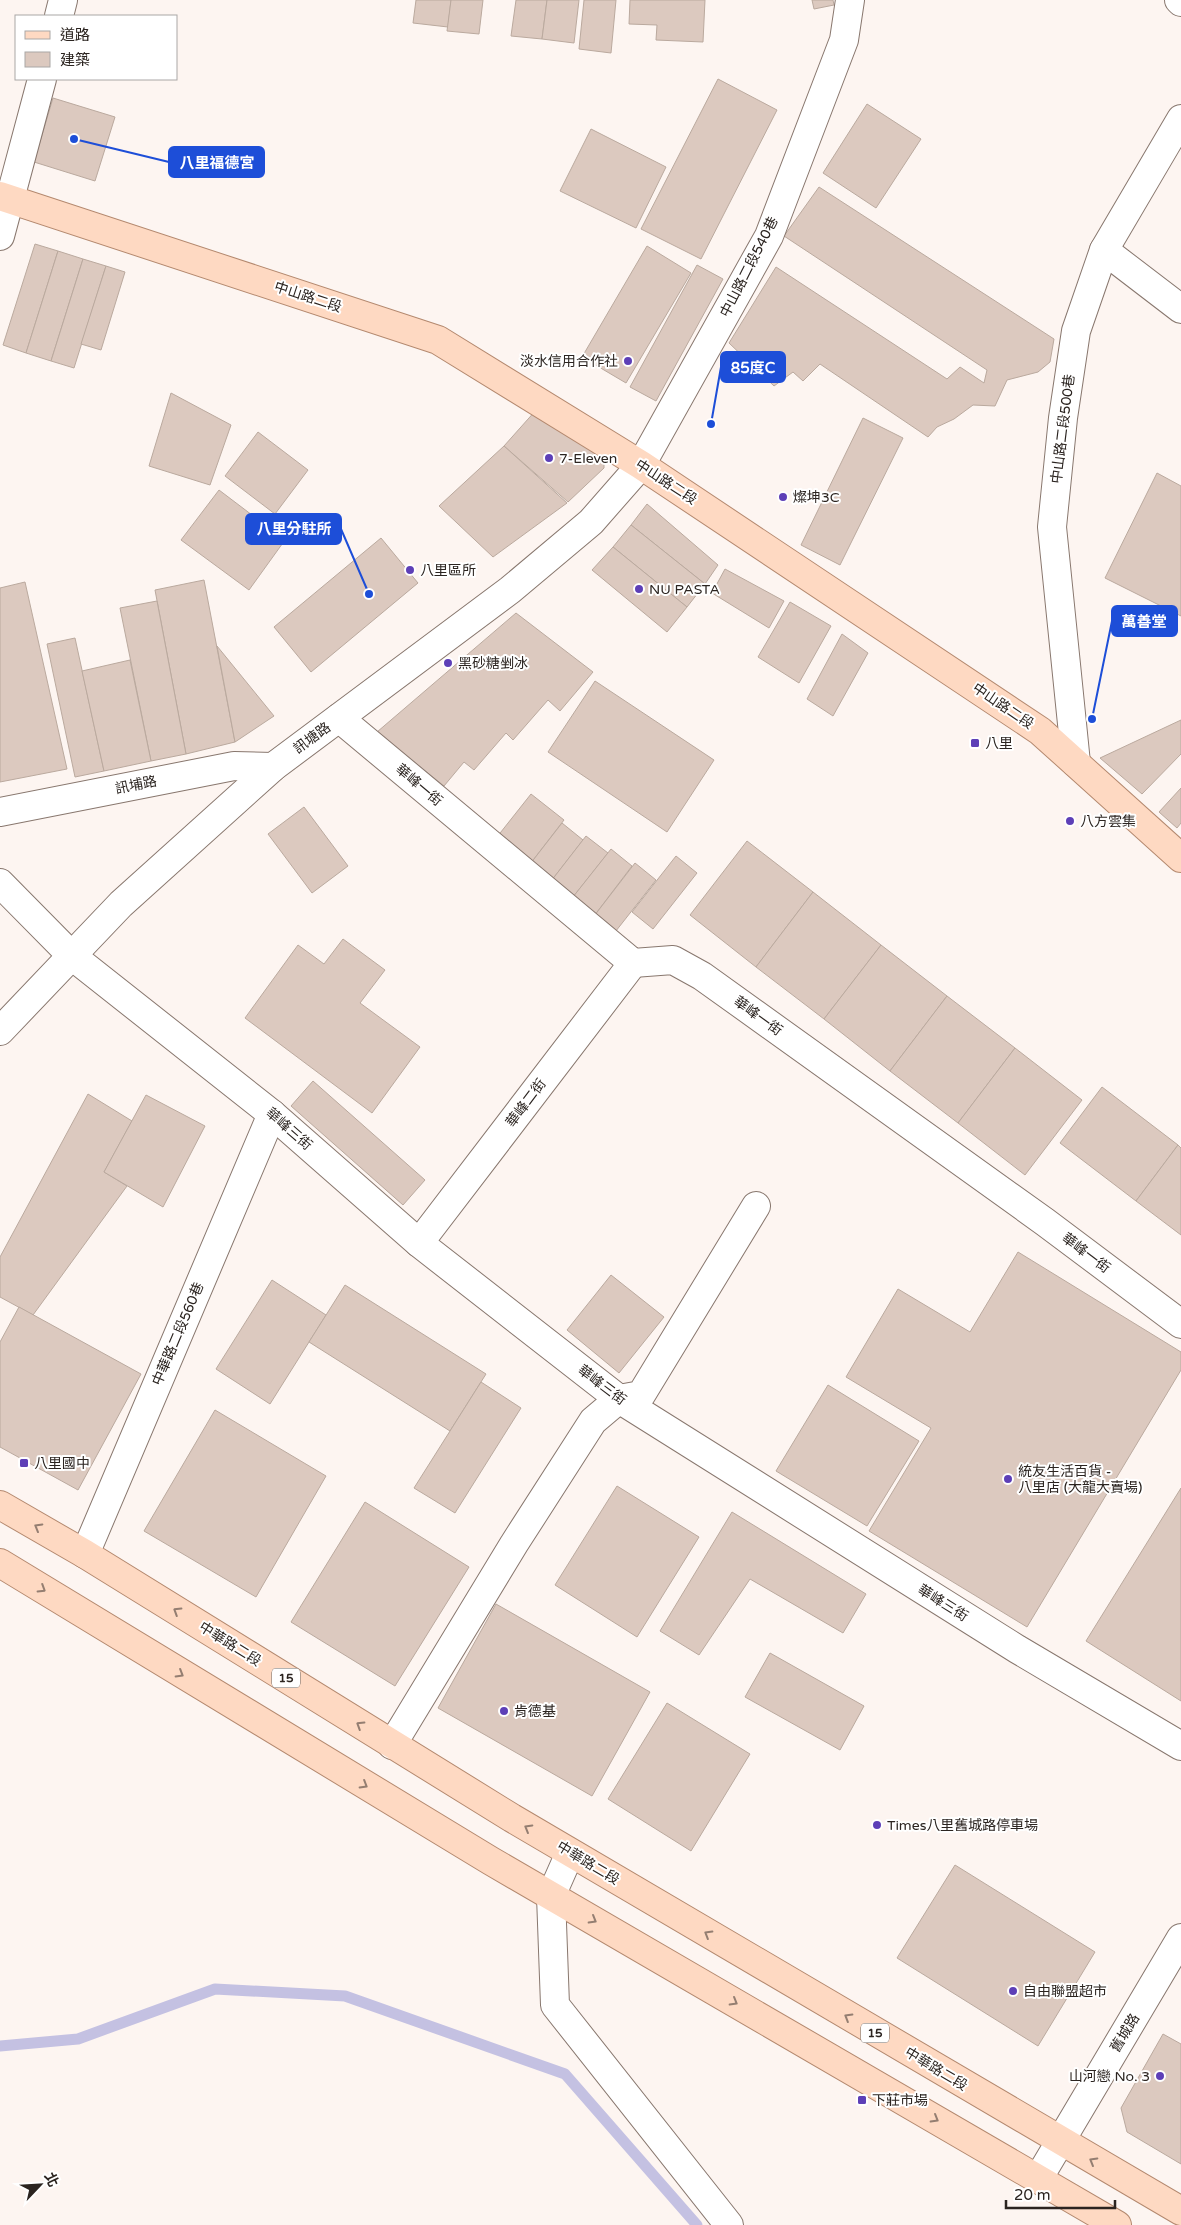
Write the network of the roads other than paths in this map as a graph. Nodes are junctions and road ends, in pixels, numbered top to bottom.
1 (63, 0) edge
2 (851, 0) edge
3 (59, 15) edge
4 (42, 80) edge
5 (1181, 119) edge
6 (5, 198) edge
7 (0, 236) edge
8 (1104, 250) junction
9 (1181, 309) edge
10 (641, 465) junction
11 (339, 718) junction
12 (1076, 763) junction
13 (273, 767) junction
14 (0, 812) edge
15 (1181, 858) edge
16 (0, 883) edge
17 (72, 956) junction
18 (633, 963) junction
19 (0, 1031) edge
20 (272, 1114) junction
21 (756, 1206) dead end
22 (419, 1243) junction
23 (1181, 1324) edge
24 (620, 1399) junction
25 (0, 1506) edge
26 (85, 1554) junction
27 (0, 1563) edge
28 (392, 1745) junction
29 (1181, 1746) edge
30 (570, 1853) junction
31 (551, 1896) junction
32 (1181, 1938) edge
33 (1060, 2142) junction
34 (1038, 2179) junction
35 (1181, 2212) edge
36 (729, 2225) edge
37 (1117, 2225) edge

1 - 3 street
2 - 10 street, 中山路二段540巷
4 - 6 street
5 - 8 street, 中山路二段500巷
6 - 7 street
6 - 10 main road, 中山路二段
8 - 9 street
8 - 12 street, 中山路二段500巷
10 - 11 street, 訊塘路
10 - 12 main road, 中山路二段
11 - 13 street, 訊塘路
11 - 18 street, 華峰一街
12 - 15 main road, 中山路二段
13 - 14 street, 訊埔路
13 - 17 street, 訊塘路
16 - 17 street, 華峰三街
17 - 19 street, 訊塘路
17 - 20 street, 華峰三街
18 - 22 street, 華峰二街
18 - 23 street, 華峰一街
20 - 22 street, 華峰三街
20 - 26 street, 中華路二段560巷
21 - 24 street
22 - 24 street, 華峰三街
24 - 28 street
24 - 29 street, 華峰三街
26 -> 25 main road, 中華路二段 / 15
28 -> 26 main road, 中華路二段 / 15
27 -> 31 main road
30 -> 28 main road, 中華路二段 / 15
30 - 31 street
33 -> 30 main road, 中華路二段 / 15
31 -> 34 main road
31 - 36 street
32 - 33 street, 舊城路
33 - 34 street, 舊城路
35 -> 33 main road, 中華路二段 / 15
34 - 37 main road

